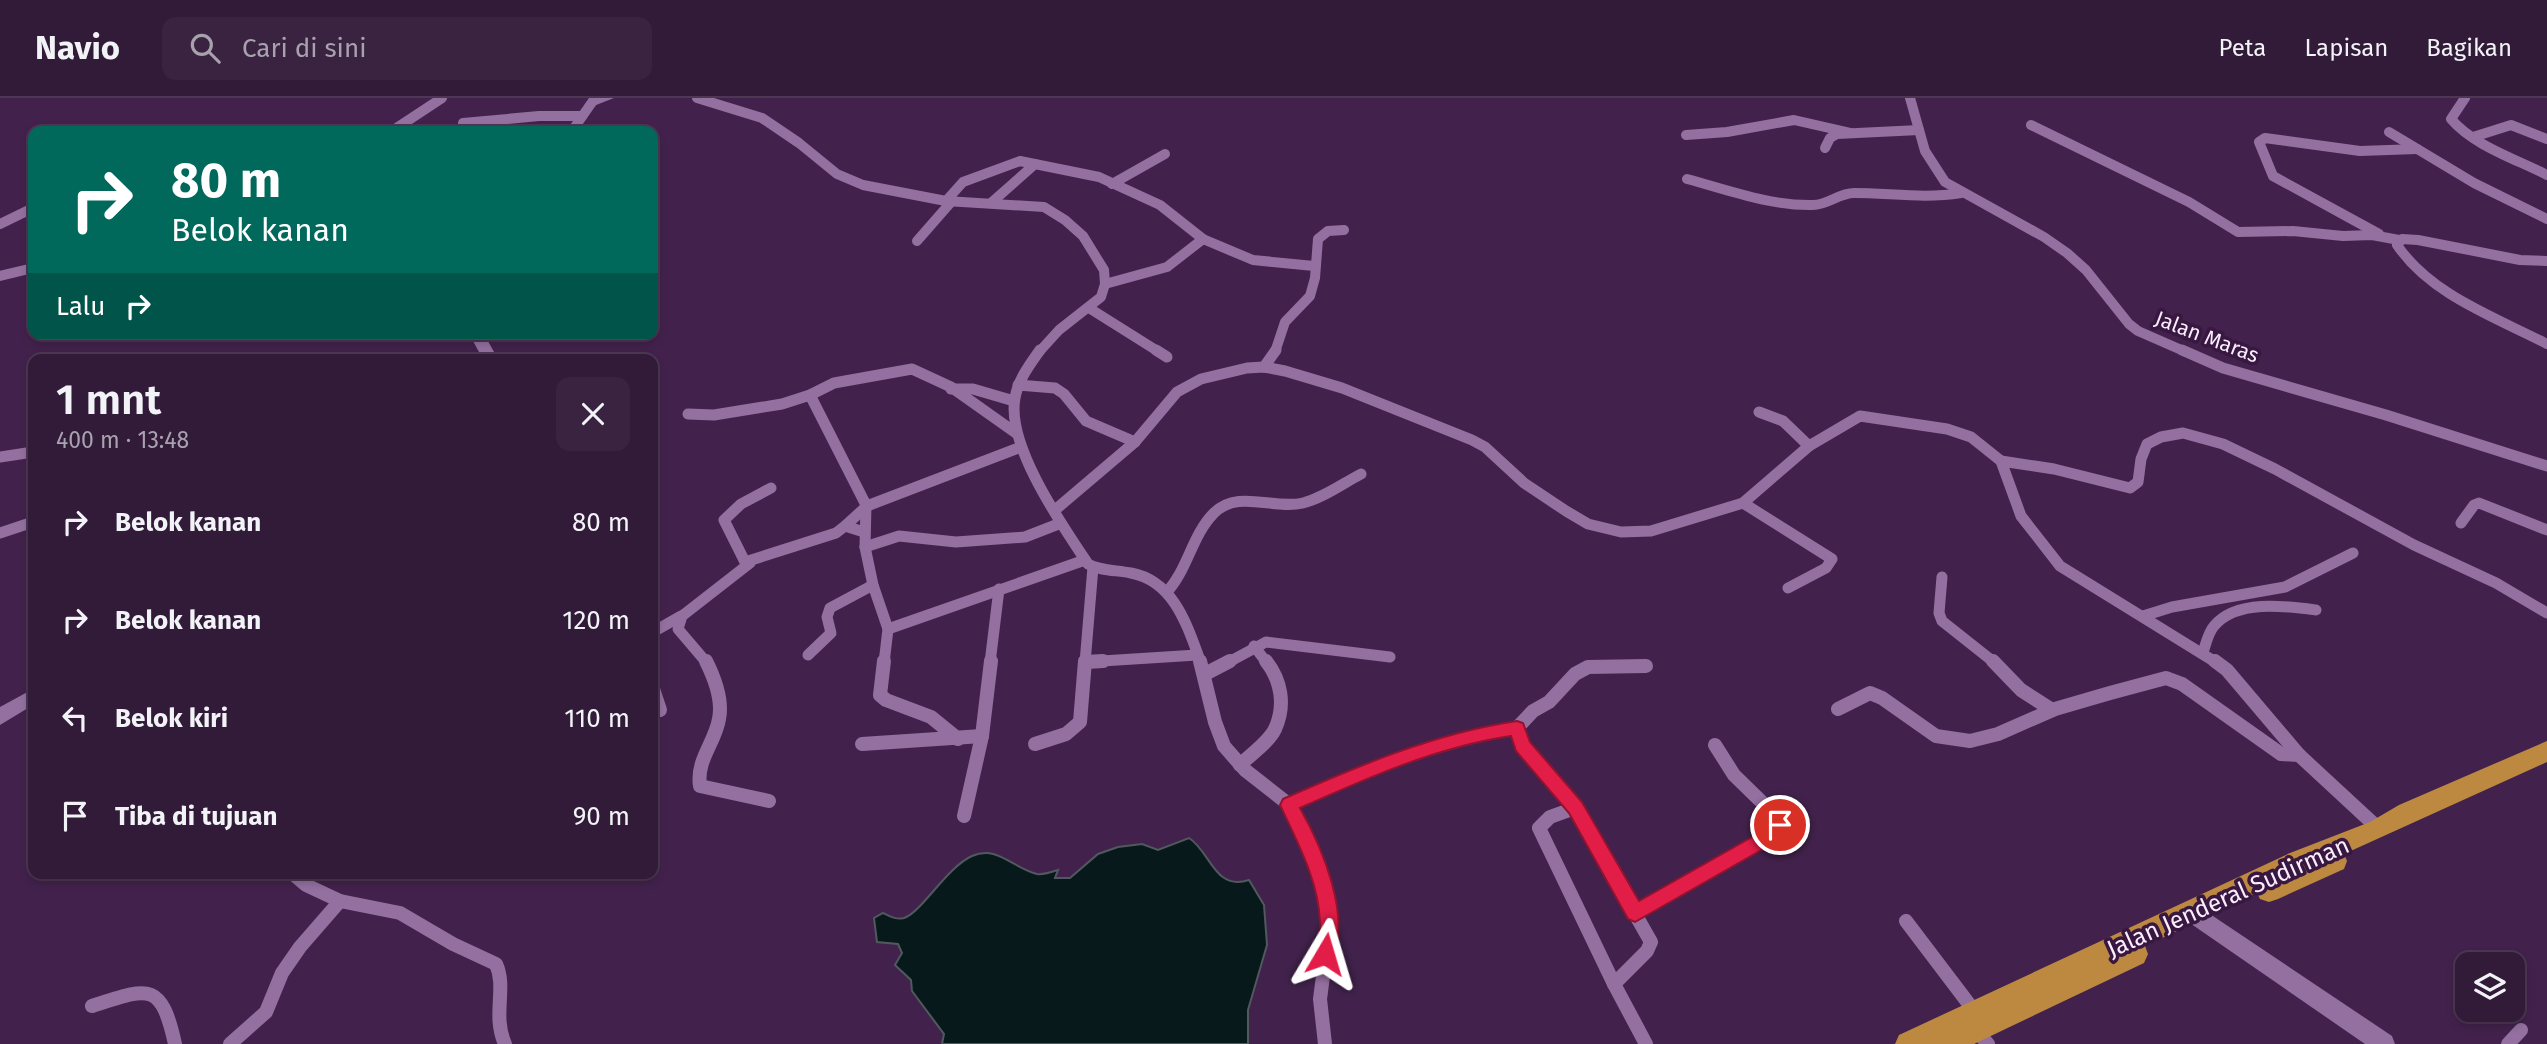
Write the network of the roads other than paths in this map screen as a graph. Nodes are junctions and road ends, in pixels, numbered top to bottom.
1 (442, 98) edge
2 (608, 98) edge
3 (697, 98) edge
4 (1910, 98) edge
5 (2465, 98) edge
6 (593, 101) edge
7 (582, 117) junction
8 (463, 122) dead end
9 (2031, 125) dead end
10 (400, 126) edge
11 (576, 126) edge
12 (1919, 130) junction
13 (2389, 132) dead end
14 (1851, 133) junction
15 (1686, 135) dead end
16 (2473, 137) junction
17 (2547, 139) edge
18 (1825, 148) dead end
19 (2417, 149) junction
20 (1165, 154) dead end
21 (1035, 164) junction
22 (2547, 175) edge
23 (1687, 179) dead end
24 (1112, 184) junction
25 (1961, 193) junction
26 (949, 201) junction
27 (991, 203) junction
28 (28, 210) edge
29 (2547, 219) edge
30 (0, 224) edge
31 (1344, 230) dead end
32 (2386, 237) junction
33 (1203, 239) junction
34 (2399, 240) junction
35 (917, 241) dead end
36 (2547, 261) edge
37 (1314, 266) junction
38 (28, 268) edge
39 (0, 276) edge
40 (1105, 284) junction
41 (1089, 308) junction
42 (2547, 344) edge
43 (1167, 357) dead end
44 (1264, 367) junction
45 (1018, 385) junction
46 (951, 389) junction
47 (810, 396) junction
48 (1014, 401) junction
49 (1759, 412) dead end
50 (688, 414) dead end
51 (1016, 433) junction
52 (1135, 442) junction
53 (1809, 446) junction
54 (1021, 447) junction
55 (28, 453) edge
56 (0, 457) edge
57 (2001, 461) junction
58 (2547, 466) edge
59 (1361, 474) dead end
60 (771, 488) dead end
61 (1744, 503) junction
62 (866, 506) junction
63 (1055, 510) junction
64 (1060, 523) junction
65 (2461, 523) dead end
66 (28, 524) edge
67 (845, 526) junction
68 (2547, 530) edge
69 (864, 532) junction
70 (0, 533) edge
71 (865, 547) junction
72 (2353, 553) dead end
73 (750, 563) junction
74 (1089, 564) junction
75 (1942, 577) dead end
76 (873, 585) junction
77 (1788, 588) dead end
78 (999, 589) junction
79 (1167, 592) junction
80 (2316, 610) dead end
81 (2547, 613) edge
82 (682, 616) junction
83 (2143, 616) junction
84 (658, 629) edge
85 (888, 629) junction
86 (1254, 646) junction
87 (2203, 652) junction
88 (1197, 654) junction
89 (808, 655) dead end
90 (1390, 657) dead end
91 (1086, 662) junction
92 (1646, 666) dead end
93 (1205, 674) junction
94 (28, 699) edge
95 (658, 704) edge
96 (1838, 709) dead end
97 (660, 710) dead end
98 (2052, 710) junction
99 (2, 713) edge
100 (1517, 728) junction
101 (982, 736) junction
102 (958, 738) junction
103 (862, 744) dead end
104 (1035, 744) dead end
105 (1715, 745) dead end
106 (2547, 751) edge
107 (2300, 755) junction
108 (2547, 764) edge
109 (1240, 765) junction
110 (769, 801) dead end
111 (1289, 805) junction
112 (1575, 808) junction
113 (964, 816) dead end
114 (2379, 829) junction
115 (2353, 846) junction
116 (299, 879) edge
117 (340, 901) junction
118 (1635, 913) junction
119 (2194, 918) junction
120 (1906, 920) dead end
121 (1614, 984) junction
122 (92, 1006) dead end
123 (1980, 1029) edge
124 (2521, 1030) dead end
125 (180, 1043) edge
126 (230, 1044) edge
127 (505, 1044) edge
128 (1325, 1044) edge
129 (1646, 1044) edge
130 (1909, 1044) edge
131 (1945, 1044) edge
132 (2384, 1044) edge
133 (2508, 1044) edge

1 - 10 street
2 - 6 street
3 - 26 street
4 - 12 street, Jalan Maras
5 - 16 street
6 - 7 main road
7 - 8 street
7 - 11 main road
9 - 32 street
12 - 14 street
12 - 25 street, Jalan Maras
13 - 19 street
14 - 15 street
14 - 18 street
16 - 17 street
16 - 22 street
19 - 29 street
19 - 32 street
20 - 24 street
21 - 24 street
21 - 26 street
21 - 27 street
23 - 25 street
24 - 33 street
25 - 58 street, Jalan Maras
26 - 27 street
26 - 35 street
27 - 40 street
28 - 30 street
31 - 37 street
32 - 34 street
33 - 37 street
33 - 40 street
34 - 36 street
34 - 42 street
37 - 44 street
38 - 39 street
40 - 41 street
41 - 43 street
41 - 45 street
44 - 52 street
44 - 61 street
45 - 48 street
45 - 52 street
46 - 47 street
46 - 48 street
46 - 51 street
47 - 50 street
47 - 62 street
48 - 51 street
49 - 53 street
51 - 54 street
52 - 63 street
53 - 57 street
53 - 61 street
54 - 62 street
54 - 63 street
55 - 56 street
57 - 81 street
57 - 83 street
59 - 79 street
60 - 73 street
61 - 77 street
62 - 67 street
62 - 69 street
63 - 64 street
64 - 71 street
64 - 74 street
65 - 68 street
66 - 70 street
67 - 69 street
67 - 73 street
69 - 71 street
71 - 76 street
72 - 83 street
73 - 82 street
74 - 78 street
74 - 79 street
74 - 91 street
75 - 98 street
76 - 85 street
76 - 89 street
78 - 85 street
78 - 101 street
79 - 88 street
80 - 87 street
82 - 84 street
82 - 110 street
83 - 87 street
85 - 102 street
86 - 90 street
86 - 93 street
86 - 109 street
87 - 107 street
88 - 91 street
88 - 93 street
91 - 104 street
92 - 100 street
93 - 109 street
94 - 99 main road
95 - 97 street
96 - 98 street
98 - 107 street
100 - 111 street
100 - 112 street
101 - 102 street
101 - 113 street
102 - 103 street
105 - 118 street
106 - 114 highway, Jalan Jenderal Sudirman
107 - 114 street
108 - 115 highway, Jalan Jenderal Sudirman
109 - 111 street
111 - 128 street
112 - 118 street
112 - 121 street
114 - 115 highway, Jalan Jenderal Sudirman
115 - 119 highway, Jalan Jenderal Sudirman
116 - 117 street
117 - 126 street
117 - 127 street
118 - 121 street
119 - 123 highway, Jalan Jenderal Sudirman
119 - 132 main road
120 - 123 street
121 - 129 street
122 - 125 street
123 - 130 highway, Jalan Jenderal Sudirman
123 - 131 highway, Jalan Jenderal Sudirman
124 - 133 street

